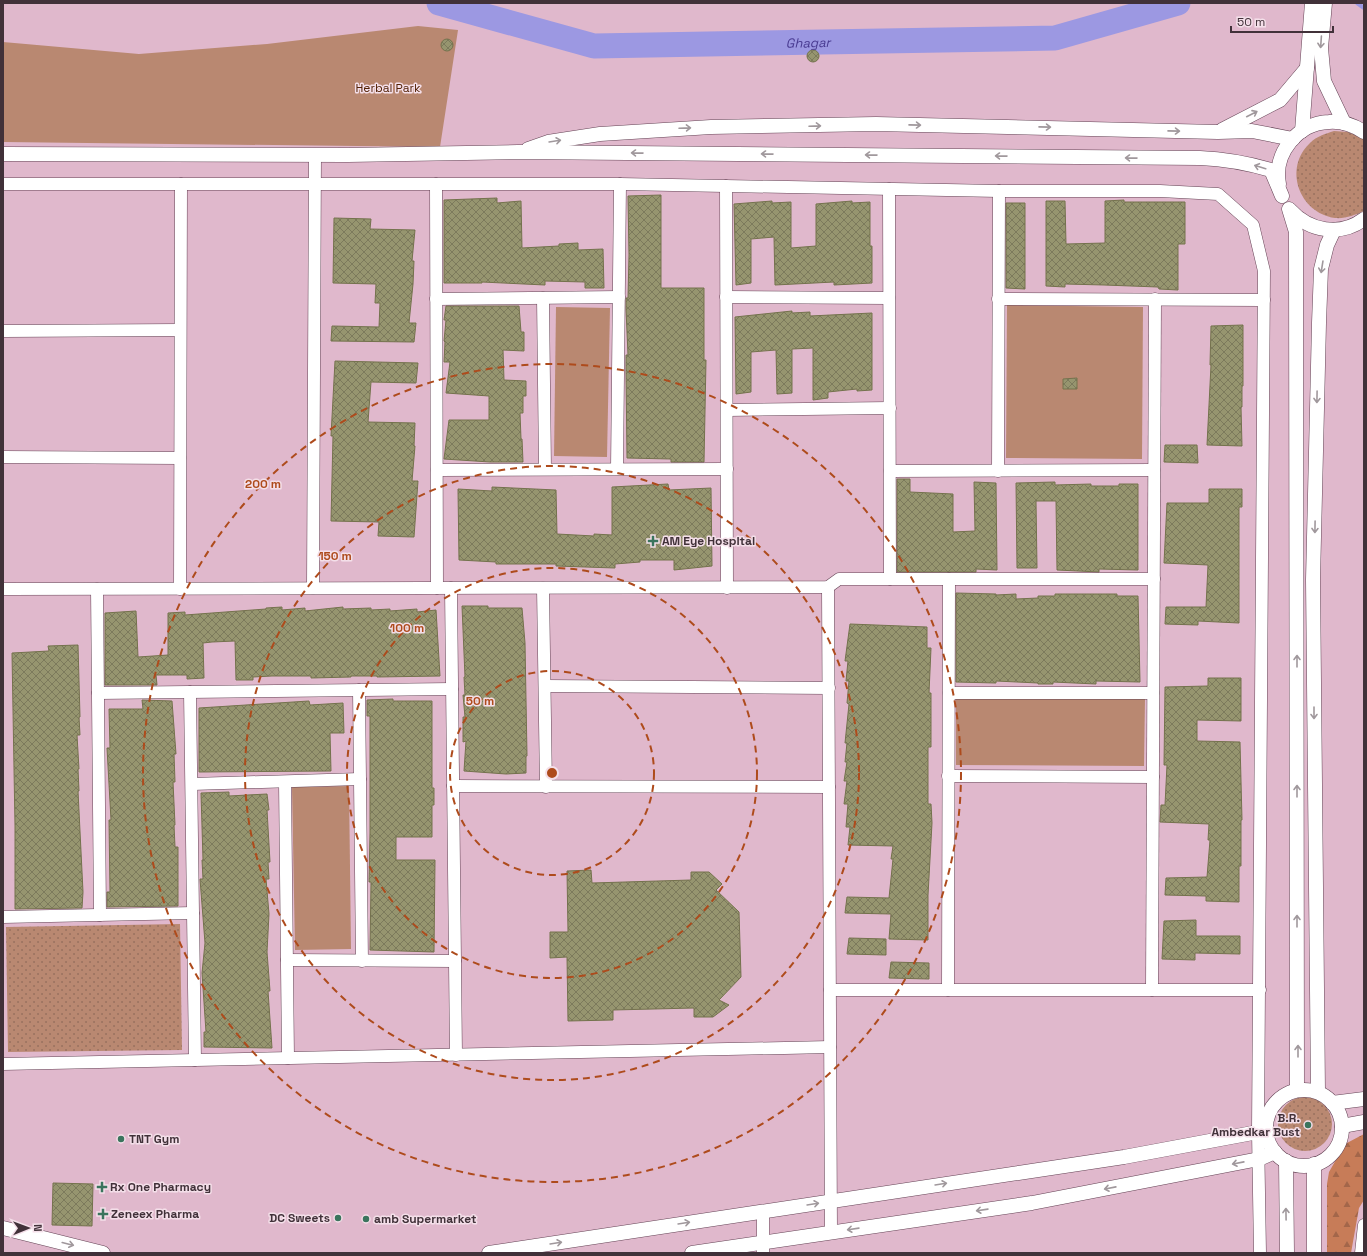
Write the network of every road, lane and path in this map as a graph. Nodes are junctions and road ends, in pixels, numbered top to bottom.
1 (1312, 3) edge
2 (1325, 3) edge
3 (1307, 68) junction
4 (1344, 123) junction
5 (1218, 132) junction
6 (1364, 132) edge
7 (1297, 135) junction
8 (518, 152) junction
9 (3, 154) edge
10 (315, 155) junction
11 (3, 184) edge
12 (181, 184) junction
13 (315, 184) junction
14 (436, 184) junction
15 (620, 184) junction
16 (726, 186) junction
17 (889, 189) junction
18 (999, 191) junction
19 (1282, 196) junction
20 (1289, 209) junction
21 (1364, 219) edge
22 (1349, 227) junction
23 (1334, 230) junction
24 (1364, 230) edge
25 (619, 297) junction
26 (726, 297) junction
27 (543, 298) junction
28 (889, 298) junction
29 (436, 299) junction
30 (998, 299) junction
31 (1155, 299) junction
32 (1264, 300) junction
33 (180, 330) junction
34 (3, 331) edge
35 (890, 408) junction
36 (727, 410) junction
37 (3, 457) edge
38 (180, 458) junction
39 (545, 469) junction
40 (617, 469) junction
41 (727, 469) junction
42 (437, 470) junction
43 (1154, 470) junction
44 (890, 471) junction
45 (998, 471) junction
46 (890, 579) junction
47 (949, 579) junction
48 (1154, 579) junction
49 (828, 587) junction
50 (313, 588) junction
51 (437, 588) junction
52 (451, 588) junction
53 (543, 588) junction
54 (727, 588) junction
55 (3, 589) edge
56 (97, 589) junction
57 (180, 589) junction
58 (544, 686) junction
59 (829, 688) junction
60 (452, 689) junction
61 (359, 690) junction
62 (190, 692) junction
63 (98, 693) junction
64 (948, 693) junction
65 (1153, 693) junction
66 (948, 776) junction
67 (1153, 777) junction
68 (360, 779) junction
69 (285, 782) junction
70 (192, 784) junction
71 (453, 786) junction
72 (546, 787) junction
73 (829, 787) junction
74 (193, 913) junction
75 (100, 915) junction
76 (3, 917) edge
77 (286, 960) junction
78 (362, 961) junction
79 (455, 961) junction
80 (830, 990) junction
81 (948, 990) junction
82 (1152, 990) junction
83 (1260, 990) junction
84 (830, 1047) junction
85 (456, 1055) junction
86 (288, 1058) junction
87 (195, 1060) junction
88 (3, 1064) edge
89 (1297, 1090) junction
90 (1318, 1092) junction
91 (1364, 1099) edge
92 (1332, 1103) junction
93 (1364, 1122) edge
94 (1342, 1126) junction
95 (1262, 1129) junction
96 (1280, 1156) junction
97 (1259, 1159) junction
98 (1314, 1164) junction
99 (830, 1201) junction
100 (763, 1212) junction
101 (1364, 1225) edge
102 (3, 1228) edge
103 (831, 1232) junction
104 (763, 1248) edge
105 (102, 1253) edge
106 (490, 1253) edge
107 (692, 1253) edge
108 (1260, 1253) edge
109 (1287, 1253) edge
110 (1314, 1253) edge
111 (1361, 1253) edge

1 - 3 street
2 -> 4 street
5 -> 3 street
3 - 7 street
4 - 6 street
4 - 7 street
5 - 7 street
8 -> 5 street
7 - 19 street
8 - 10 street
19 -> 8 street
9 - 10 street
10 - 13 street
11 - 12 street
12 - 13 street
12 - 33 street
13 - 14 street
13 - 50 street
14 - 15 street
14 - 29 street
15 - 16 street
15 - 25 street
16 - 17 street
16 - 26 street
17 - 18 street
17 - 28 street
18 - 30 street
18 - 32 street
19 - 20 street
20 - 23 street
89 -> 20 street
21 - 22 street
22 - 23 street
22 - 24 street
23 -> 90 street
25 - 27 street
25 - 40 street
26 - 28 street
26 - 36 street
27 - 29 street
27 - 39 street
28 - 35 street
29 - 42 street
30 - 31 street
30 - 45 street
31 - 32 street
31 - 43 street
32 - 83 street
33 - 34 street
33 - 38 street
35 - 36 street
35 - 44 street
36 - 41 street
37 - 38 street
38 - 57 street
39 - 40 street
39 - 42 street
40 - 41 street
41 - 54 street
42 - 51 street
43 - 45 street
43 - 48 street
44 - 45 street
44 - 46 street
46 - 47 street
46 - 49 street
47 - 48 street
47 - 64 street
48 - 65 street
49 - 54 street
49 - 59 street
50 - 51 street
50 - 57 street
51 - 52 street
52 - 53 street
52 - 60 street
53 - 54 street
53 - 58 street
55 - 56 street
56 - 57 street
56 - 63 street
58 - 59 street
58 - 72 street
59 - 73 street
60 - 61 street
60 - 71 street
61 - 62 street
61 - 68 street
62 - 63 street
62 - 70 street
63 - 75 street
64 - 65 street
64 - 66 street
65 - 67 street
66 - 67 street
66 - 81 street
67 - 82 street
68 - 69 street
68 - 78 street
69 - 70 street
69 - 77 street
70 - 74 street
71 - 72 street
71 - 79 street
72 - 73 street
73 - 80 street
74 - 75 street
74 - 87 street
75 - 76 street
77 - 78 street
77 - 86 street
78 - 79 street
79 - 85 street
80 - 81 street
80 - 84 street
81 - 82 street
82 - 83 street
83 - 95 street
84 - 85 street
84 - 99 street
85 - 86 street
86 - 87 street
87 - 88 street
89 - 90 street
89 - 95 street
90 - 92 street
91 - 92 street
92 - 94 street
93 - 94 street
94 - 98 street
95 - 96 street
95 - 97 street
99 -> 95 street
96 - 97 street
96 - 98 street
109 -> 96 street
97 -> 103 street
97 - 108 street
98 - 110 street
100 -> 99 street
99 - 103 street
100 - 104 street
106 -> 100 street
101 - 111 street
102 -> 105 street
103 - 104 street
104 - 107 street

